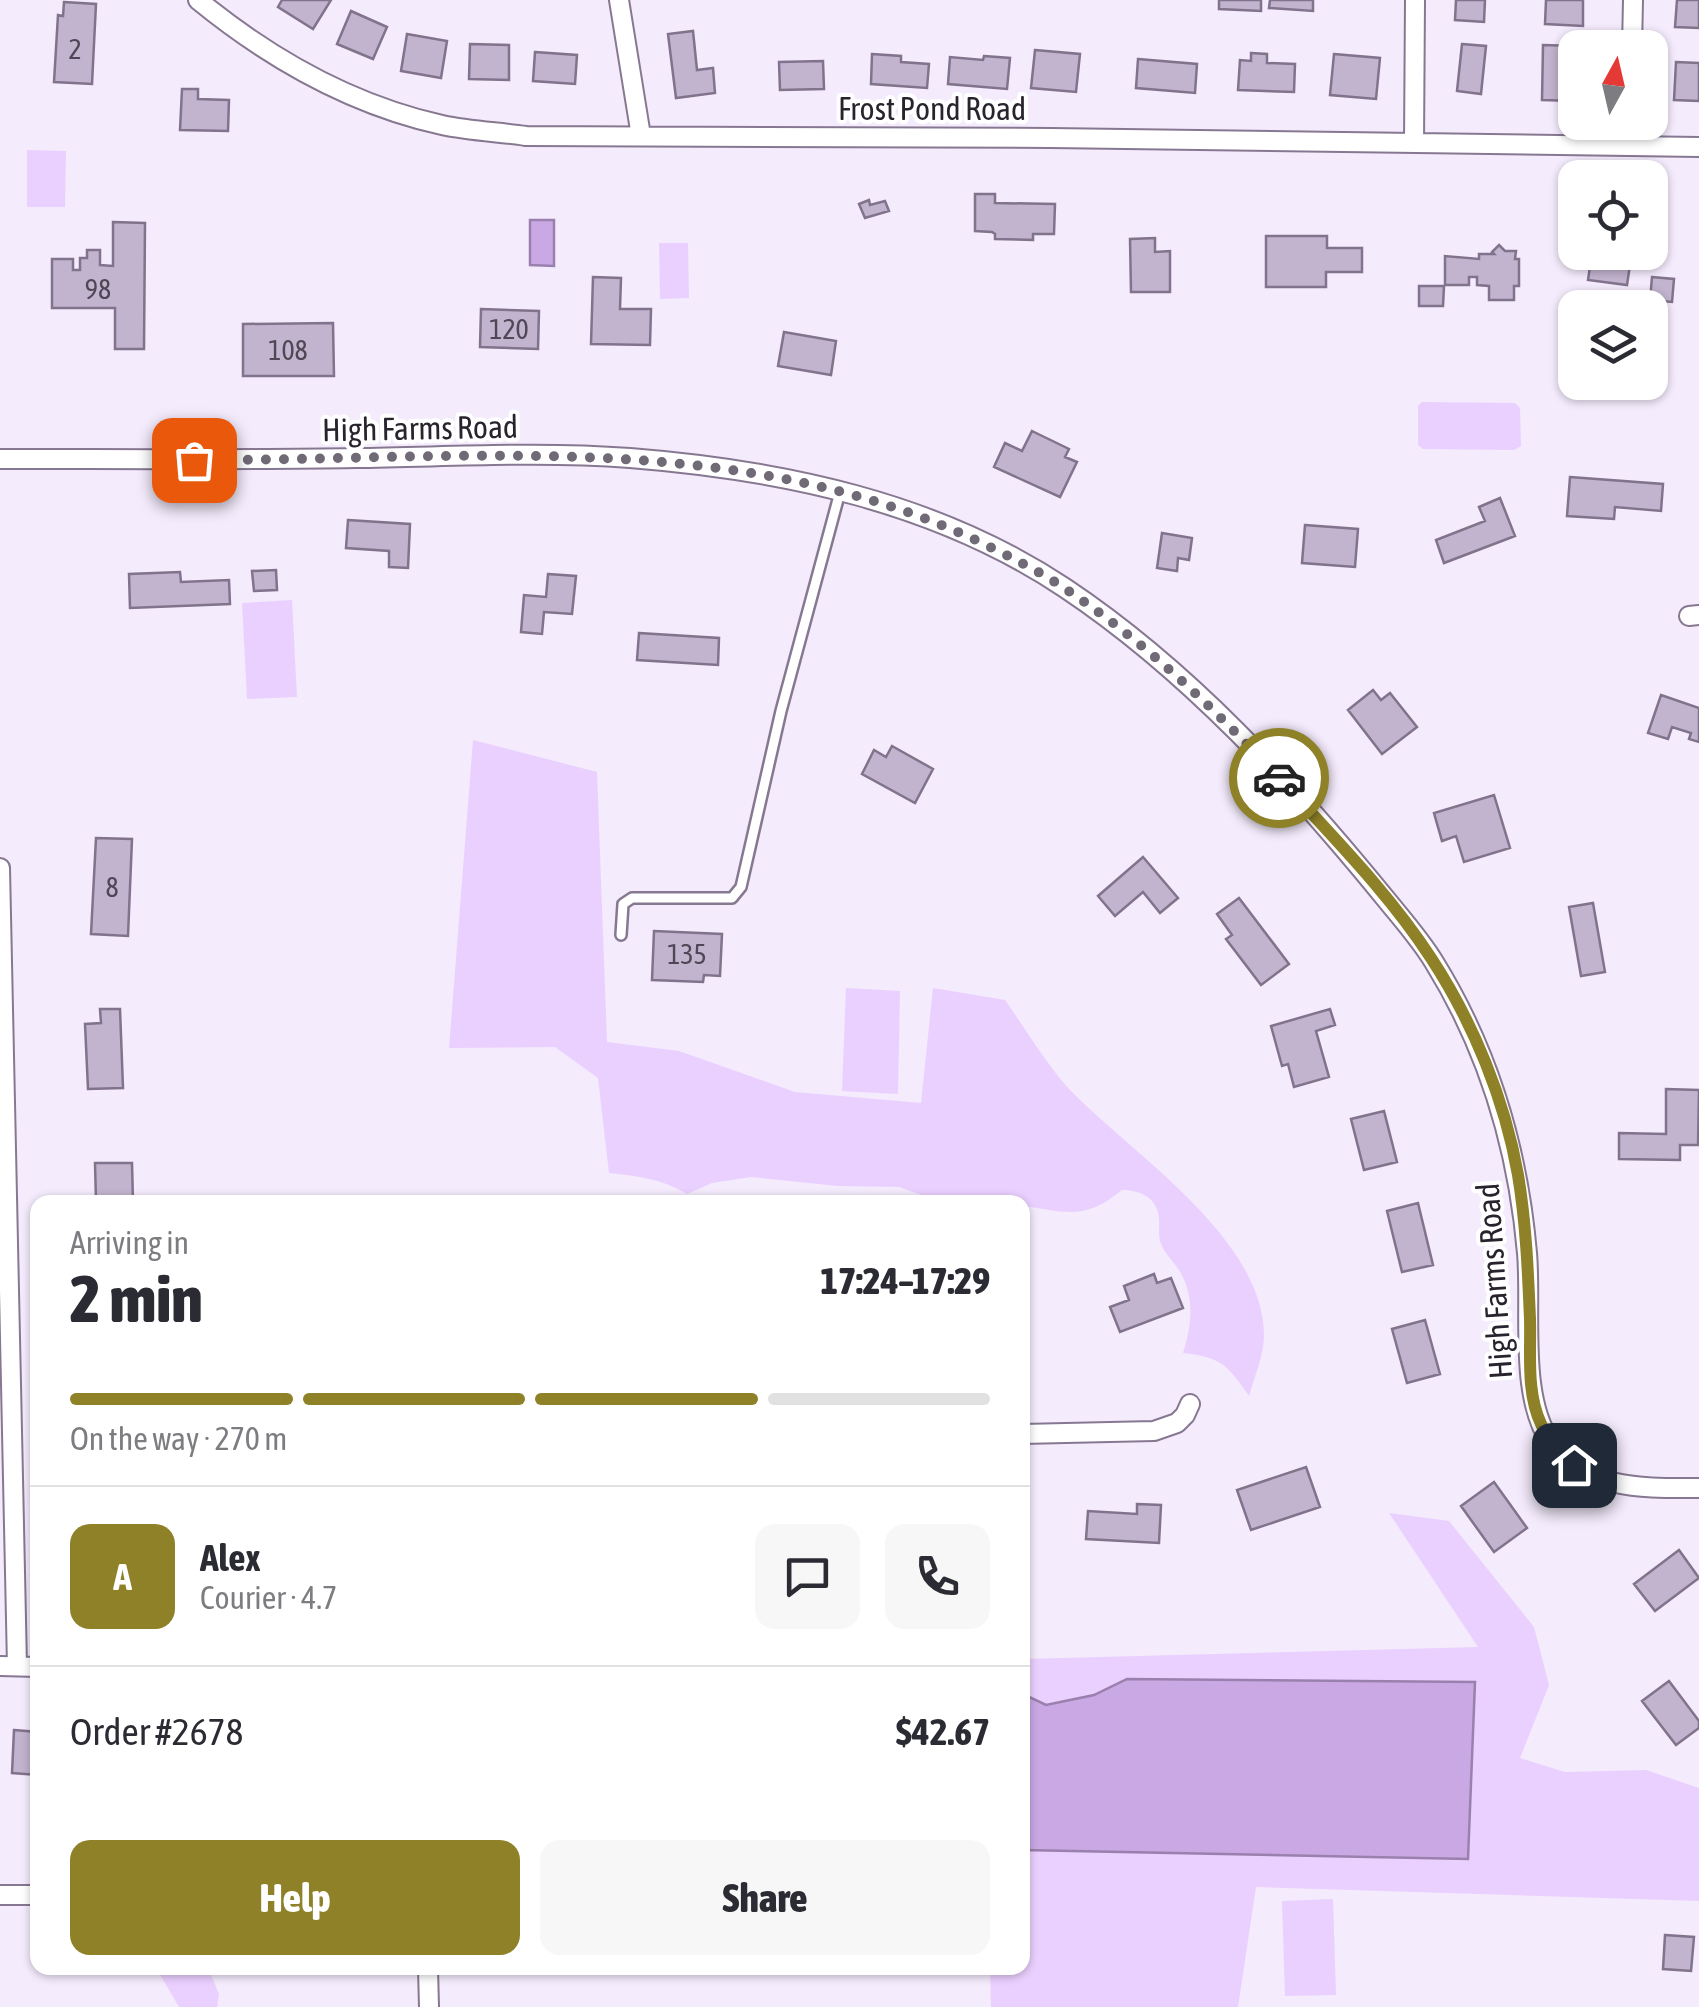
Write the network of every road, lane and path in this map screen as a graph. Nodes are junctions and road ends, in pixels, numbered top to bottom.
1 (198, 0) edge
2 (619, 0) edge
3 (1415, 0) edge
4 (1633, 0) edge
5 (1632, 30) edge
6 (641, 136) junction
7 (1630, 140) edge
8 (1414, 143) junction
9 (1630, 146) junction
10 (1699, 147) edge
11 (0, 458) edge
12 (840, 490) junction
13 (0, 868) edge
14 (621, 935) dead end
15 (1190, 1404) dead end
16 (1030, 1434) edge
17 (6, 1452) edge
18 (1699, 1488) edge
19 (8, 1666) edge
20 (0, 1895) edge
21 (30, 1895) edge
22 (428, 1975) edge
23 (429, 2007) edge

1 - 6 street, Frost Pond Road
2 - 6 street
3 - 8 street
4 - 5 street
6 - 8 street, Frost Pond Road
7 - 9 street
8 - 9 street, Frost Pond Road
9 - 10 street, Frost Pond Road
11 - 12 street, High Farms Road
12 - 14 lane
12 - 18 street, High Farms Road
13 - 17 street
15 - 16 street
17 - 19 street
20 - 21 street
22 - 23 street

